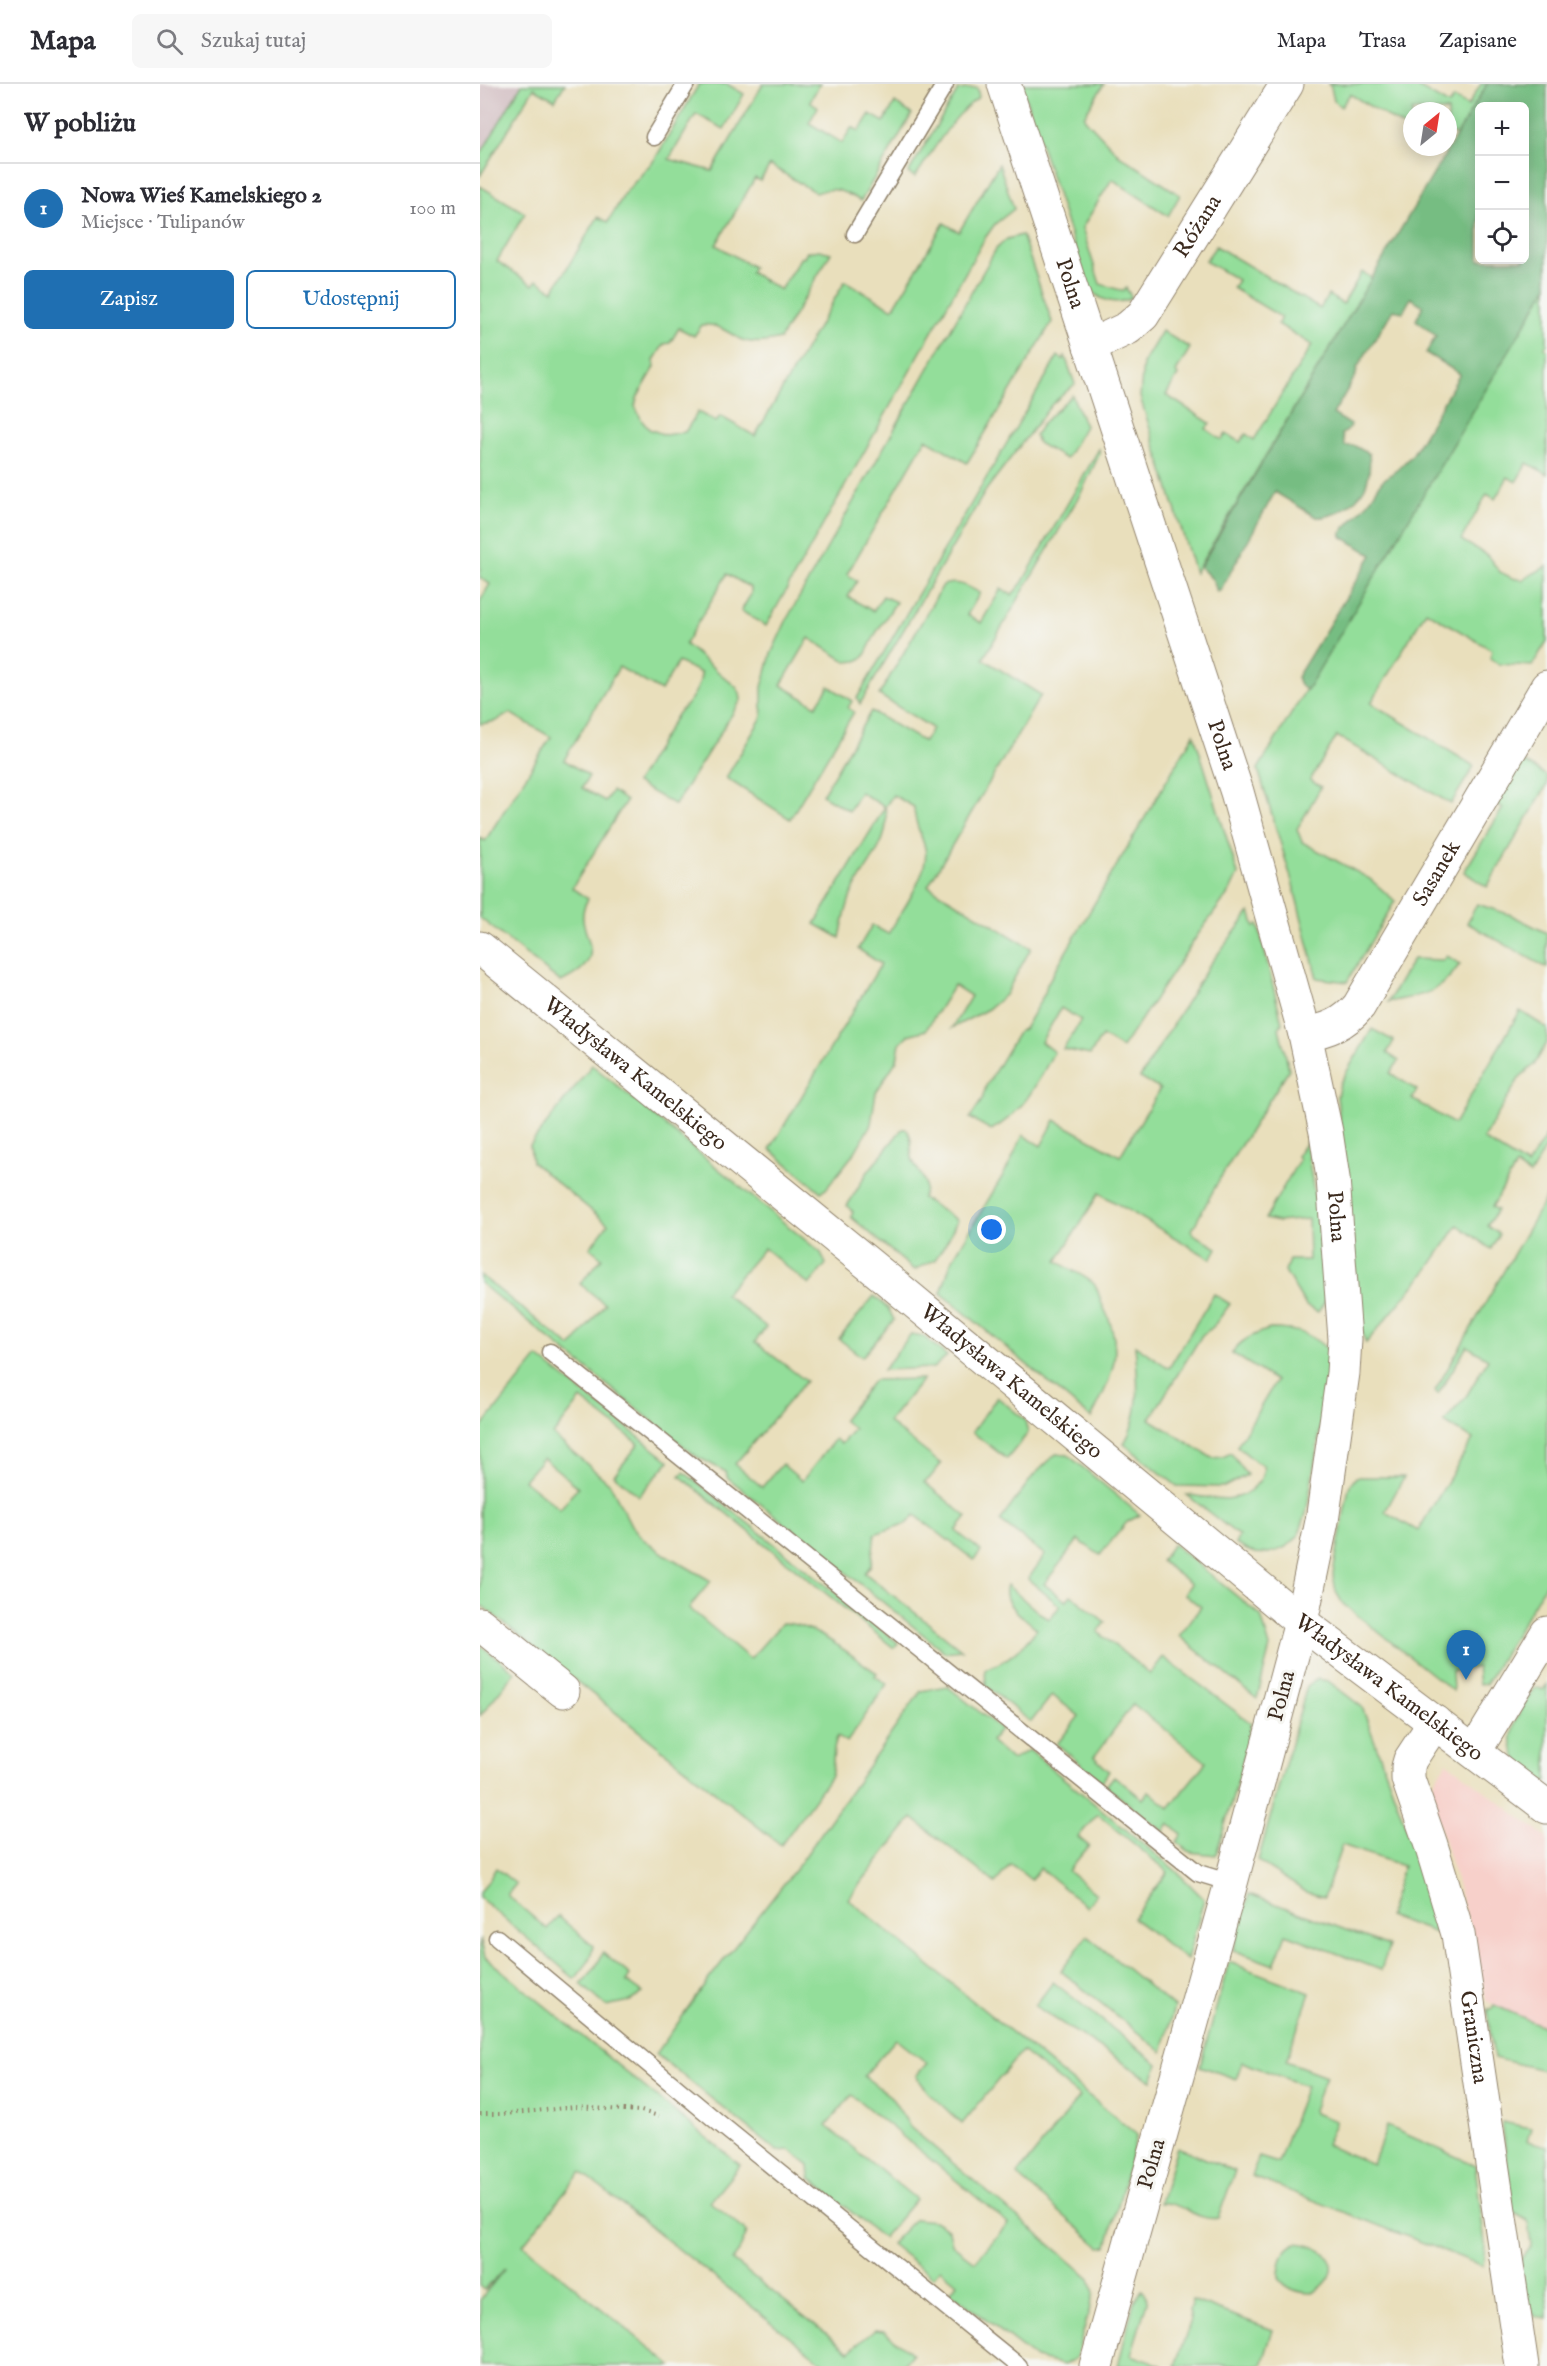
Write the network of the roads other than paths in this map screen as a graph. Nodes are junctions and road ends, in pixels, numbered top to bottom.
1 (686, 84) edge
2 (945, 84) edge
3 (1004, 84) edge
4 (1287, 84) edge
5 (654, 137) dead end
6 (855, 234) dead end
7 (1090, 346) junction
8 (1547, 687) edge
9 (480, 948) edge
10 (1305, 1034) junction
11 (550, 1352) dead end
12 (1301, 1622) junction
13 (480, 1624) edge
14 (1547, 1633) edge
15 (563, 1691) dead end
16 (1435, 1722) junction
17 (1475, 1751) junction
18 (1547, 1807) edge
19 (1232, 1883) junction
20 (497, 1938) dead end
21 (1019, 2366) edge
22 (1096, 2366) edge
23 (1522, 2366) edge

1 - 5 lane
2 - 6 lane
3 - 7 street, Polna
4 - 7 street, Różana
7 - 10 street, Polna
8 - 10 street, Sasanek
9 - 12 street, Władysława Kamelskiego
10 - 12 street, Polna
11 - 19 lane
12 - 16 street, Władysława Kamelskiego
12 - 19 street, Polna
13 - 15 street
14 - 17 street
16 - 17 street, Władysława Kamelskiego
16 - 23 street, Graniczna
17 - 18 street, Władysława Kamelskiego
19 - 22 street, Polna
20 - 21 lane

